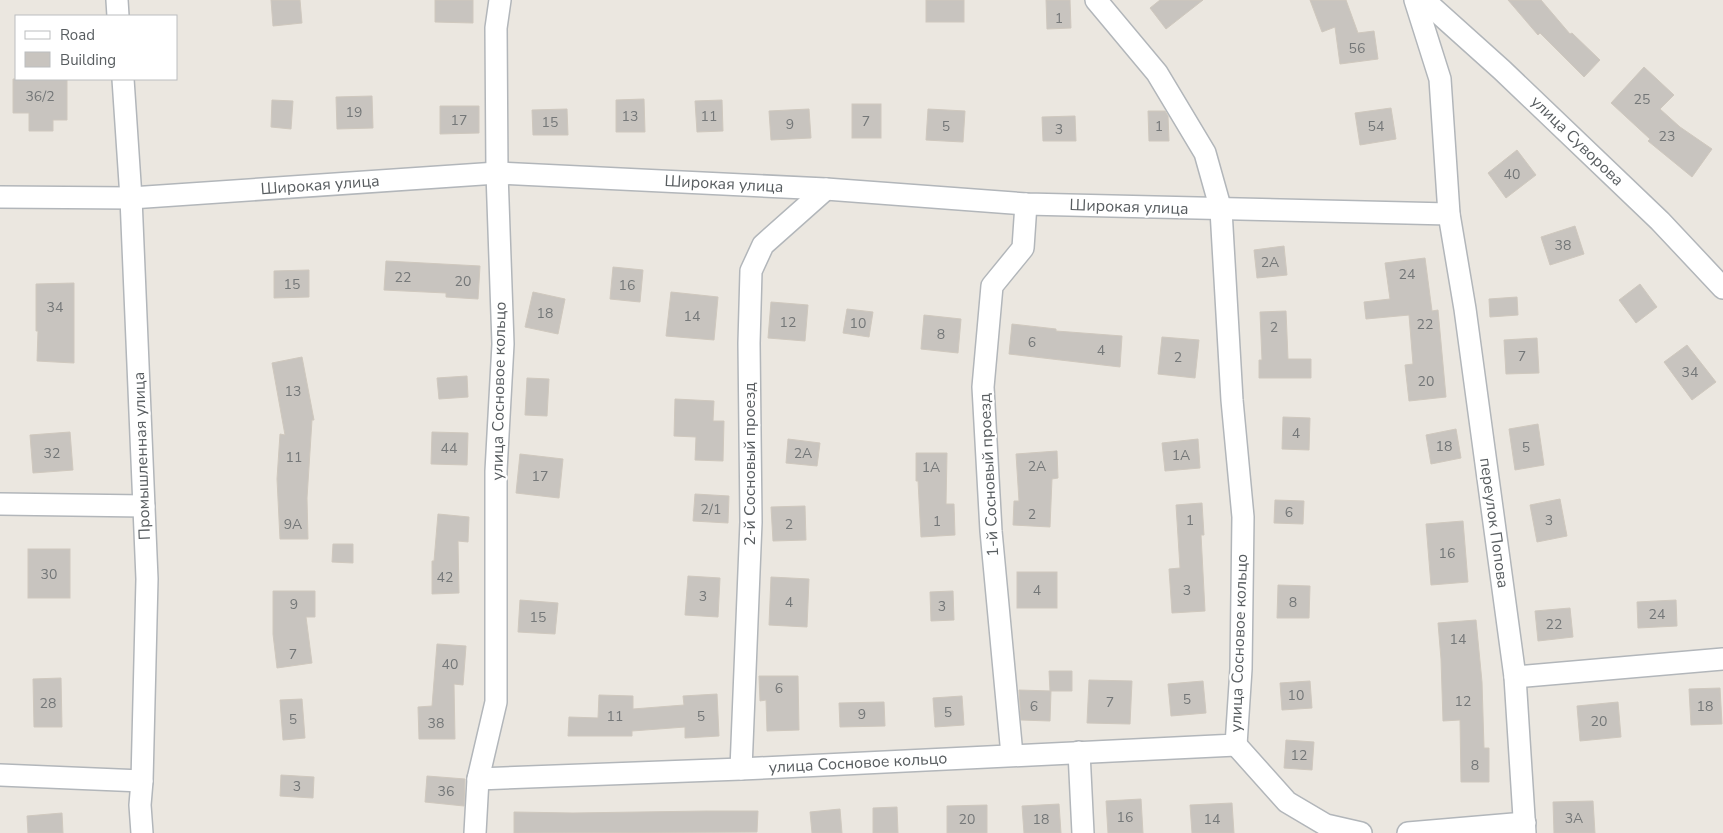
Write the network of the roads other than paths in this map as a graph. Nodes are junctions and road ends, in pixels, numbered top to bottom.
1 (117, 0) edge
2 (500, 0) edge
3 (1096, 0) edge
4 (1415, 0) edge
5 (1424, 0) edge
6 (118, 15) edge
7 (122, 80) edge
8 (496, 173) junction
9 (826, 189) junction
10 (0, 197) edge
11 (131, 198) junction
12 (1026, 204) junction
13 (1222, 210) junction
14 (1449, 214) junction
15 (1723, 288) edge
16 (0, 504) edge
17 (144, 506) junction
18 (1723, 659) edge
19 (1515, 678) junction
20 (1236, 745) junction
21 (1079, 752) junction
22 (1012, 756) junction
23 (741, 769) junction
24 (0, 775) edge
25 (478, 779) junction
26 (142, 781) junction
27 (1525, 828) edge
28 (142, 833) edge
29 (475, 833) edge
30 (1083, 833) edge
31 (1361, 833) edge
32 (1408, 833) edge

1 - 6 street
2 - 8 street, улица Сосновое кольцо
3 - 13 street, улица Сосновое кольцо
4 - 14 street, переулок Попова
5 - 15 street, улица Суворова
7 - 11 street, Промышленная улица
8 - 9 street, Широкая улица
8 - 11 street, Широкая улица
8 - 25 street, улица Сосновое кольцо
9 - 12 street, Широкая улица
9 - 23 street, 2-й Сосновый проезд
10 - 11 street, Широкая улица
11 - 17 street, Промышленная улица
12 - 13 street, Широкая улица
12 - 22 street, 1-й Сосновый проезд
13 - 14 street, Широкая улица
13 - 20 street, улица Сосновое кольцо
14 - 19 street, переулок Попова
16 - 17 street
17 - 26 street, Промышленная улица
18 - 19 street
19 - 27 street, переулок Попова
20 - 21 street, улица Сосновое кольцо
20 - 31 street
21 - 22 street, улица Сосновое кольцо
21 - 30 street
22 - 23 street, улица Сосновое кольцо
23 - 25 street, улица Сосновое кольцо
24 - 26 street
25 - 29 street, улица Сосновое кольцо
26 - 28 street, Промышленная улица
27 - 32 street

